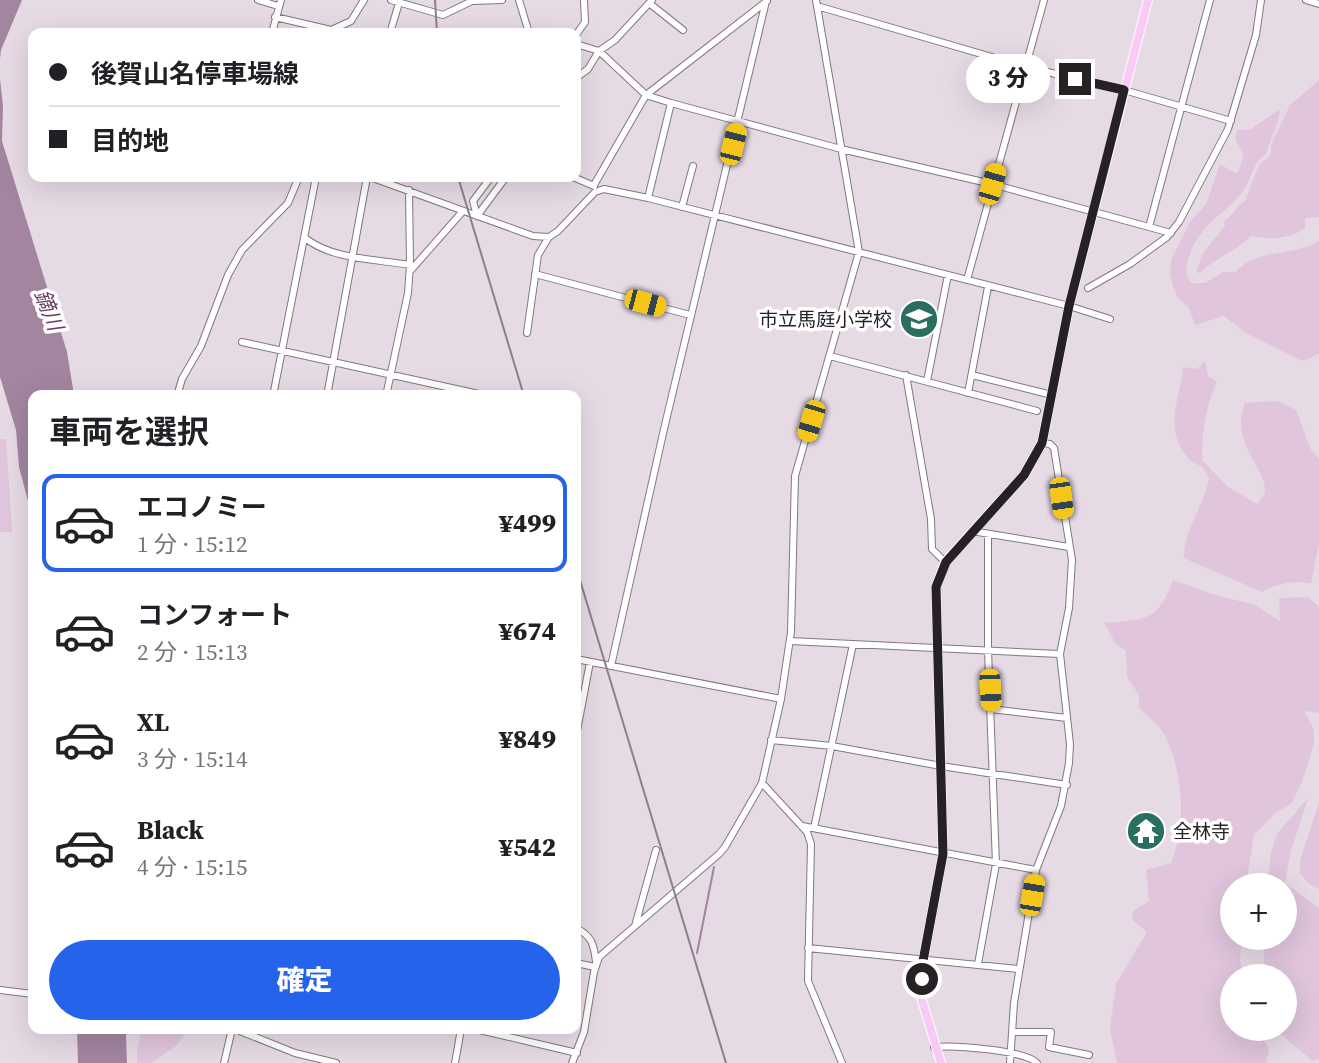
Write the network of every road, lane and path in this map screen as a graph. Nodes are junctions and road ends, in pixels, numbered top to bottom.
1 (258, 0) edge
2 (364, 0) edge
3 (391, 0) edge
4 (502, 0) edge
5 (519, 0) edge
6 (584, 0) edge
7 (767, 0) edge
8 (1044, 0) edge
9 (1148, 0) edge
10 (1210, 0) edge
11 (1261, 0) edge
12 (1306, 0) edge
13 (650, 2) edge
14 (279, 3) edge
15 (400, 3) junction
16 (816, 3) edge
17 (1319, 4) edge
18 (275, 17) junction
19 (346, 24) junction
20 (273, 28) edge
21 (314, 28) edge
22 (337, 28) edge
23 (345, 28) edge
24 (392, 28) edge
25 (527, 28) edge
26 (581, 28) edge
27 (683, 30) dead end
28 (581, 46) edge
29 (599, 51) junction
30 (1026, 67) junction
31 (581, 74) edge
32 (1124, 90) junction
33 (646, 96) junction
34 (671, 103) junction
35 (1182, 107) junction
36 (738, 120) junction
37 (1231, 121) junction
38 (841, 149) junction
39 (693, 166) dead end
40 (581, 181) edge
41 (297, 182) edge
42 (315, 182) edge
43 (368, 182) edge
44 (384, 182) edge
45 (487, 182) edge
46 (502, 182) edge
47 (992, 184) junction
48 (595, 189) junction
49 (409, 190) junction
50 (648, 198) junction
51 (682, 207) junction
52 (463, 211) junction
53 (1092, 211) junction
54 (477, 216) junction
55 (716, 216) junction
56 (1149, 227) junction
57 (1171, 233) junction
58 (549, 237) junction
59 (305, 238) junction
60 (859, 252) junction
61 (352, 256) junction
62 (410, 268) junction
63 (535, 274) junction
64 (948, 275) junction
65 (967, 280) junction
66 (988, 287) junction
67 (1088, 288) dead end
68 (1069, 306) junction
69 (690, 315) junction
70 (1110, 319) dead end
71 (527, 333) dead end
72 (242, 342) dead end
73 (282, 351) junction
74 (830, 356) junction
75 (334, 362) junction
76 (390, 374) junction
77 (906, 375) junction
78 (972, 375) junction
79 (927, 381) junction
80 (179, 390) edge
81 (274, 390) edge
82 (328, 390) edge
83 (387, 390) edge
84 (455, 390) edge
85 (968, 393) junction
86 (1052, 395) junction
87 (1037, 411) dead end
88 (1042, 443) junction
89 (972, 531) junction
90 (988, 534) junction
91 (1069, 547) junction
92 (946, 562) junction
93 (790, 641) junction
94 (853, 644) junction
95 (936, 649) junction
96 (988, 650) junction
97 (1060, 654) junction
98 (581, 660) edge
99 (590, 662) junction
100 (611, 666) junction
101 (781, 699) junction
102 (581, 707) edge
103 (990, 709) junction
104 (1068, 718) junction
105 (771, 740) junction
106 (832, 746) junction
107 (941, 766) junction
108 (994, 774) junction
109 (762, 783) junction
110 (1067, 785) junction
111 (802, 826) junction
112 (814, 828) junction
113 (656, 850) dead end
114 (943, 854) junction
115 (996, 863) junction
116 (1036, 870) junction
117 (635, 926) junction
118 (581, 930) edge
119 (808, 948) junction
120 (923, 961) junction
121 (581, 964) edge
122 (978, 964) junction
123 (596, 966) junction
124 (1020, 969) junction
125 (0, 990) edge
126 (28, 993) edge
127 (1014, 1032) junction
128 (233, 1034) edge
129 (247, 1034) edge
130 (460, 1034) edge
131 (496, 1034) edge
132 (934, 1047) junction
133 (577, 1053) junction
134 (1012, 1054) junction
135 (1089, 1055) dead end
136 (224, 1063) edge
137 (337, 1063) edge
138 (455, 1063) edge
139 (572, 1063) edge
140 (842, 1063) edge
141 (941, 1063) edge
142 (1010, 1063) edge
143 (1037, 1063) edge

1 - 14 street
2 - 19 street
3 - 15 street
4 - 15 street
5 - 25 street
6 - 26 street
7 - 33 street
7 - 36 street
8 - 30 street
9 - 32 main road
10 - 35 street
11 - 37 street
12 - 17 street
13 - 27 street
13 - 29 street
14 - 18 street
15 - 24 street
16 - 30 street
16 - 38 street
18 - 20 street
18 - 21 street
19 - 22 street
19 - 23 street
28 - 29 street
29 - 31 street
29 - 33 street
30 - 32 street
30 - 47 street
32 - 35 street
32 - 53 main road
33 - 34 street
33 - 48 street
34 - 36 street
34 - 50 street
35 - 37 street
35 - 56 street
36 - 38 street
36 - 55 street
37 - 57 street
38 - 47 street
38 - 60 street
39 - 51 street
40 - 48 street
41 - 80 street
42 - 59 street
43 - 61 street
44 - 49 street
45 - 54 street
46 - 54 street
47 - 53 street
47 - 65 street
48 - 50 street
48 - 58 street
49 - 52 street
49 - 62 street
50 - 51 street
51 - 55 street
52 - 54 street
52 - 62 street
53 - 56 street
53 - 68 main road
54 - 58 street
55 - 60 street
55 - 69 street
56 - 57 street
57 - 67 street
58 - 63 street
59 - 61 street
59 - 73 street
60 - 64 street
60 - 74 street
61 - 62 street
61 - 75 street
62 - 76 street
63 - 69 street
63 - 71 street
64 - 65 street
64 - 79 street
65 - 66 street
66 - 68 street
66 - 78 street
68 - 70 street
68 - 86 main road
69 - 100 street
72 - 73 street
73 - 75 street
73 - 81 street
74 - 77 street
74 - 93 street
75 - 76 street
75 - 82 street
76 - 83 street
76 - 84 street
77 - 79 street
77 - 92 street
78 - 85 street
78 - 86 street
79 - 85 street
85 - 87 street
86 - 88 main road
88 - 89 main road
88 - 91 street
89 - 90 street
89 - 92 main road
90 - 91 street
90 - 96 street
91 - 97 street
92 - 95 main road
93 - 94 street
93 - 101 street
94 - 95 street
94 - 106 street
95 - 96 street
95 - 107 main road
96 - 97 street
96 - 103 street
97 - 104 street
98 - 99 street
99 - 100 street
99 - 102 street
100 - 101 street
101 - 105 street
103 - 104 street
103 - 108 street
104 - 110 street
105 - 106 street
105 - 109 street
106 - 107 street
106 - 112 street
107 - 108 street
107 - 114 main road
108 - 110 street
108 - 115 street
109 - 111 street
109 - 117 street
110 - 116 street
111 - 112 street
111 - 119 street
112 - 114 street
113 - 117 street
114 - 115 street
114 - 120 main road
115 - 116 street
115 - 122 street
116 - 124 street
117 - 123 street
118 - 123 street
119 - 120 street
119 - 140 street
120 - 122 street
120 - 132 main road
121 - 123 street
122 - 124 street
123 - 133 street
124 - 127 street
125 - 126 street
127 - 134 street
127 - 135 street
128 - 136 street
129 - 137 street
130 - 138 street
131 - 133 street
132 - 134 street
132 - 141 main road
133 - 139 street
134 - 142 street
134 - 143 street

